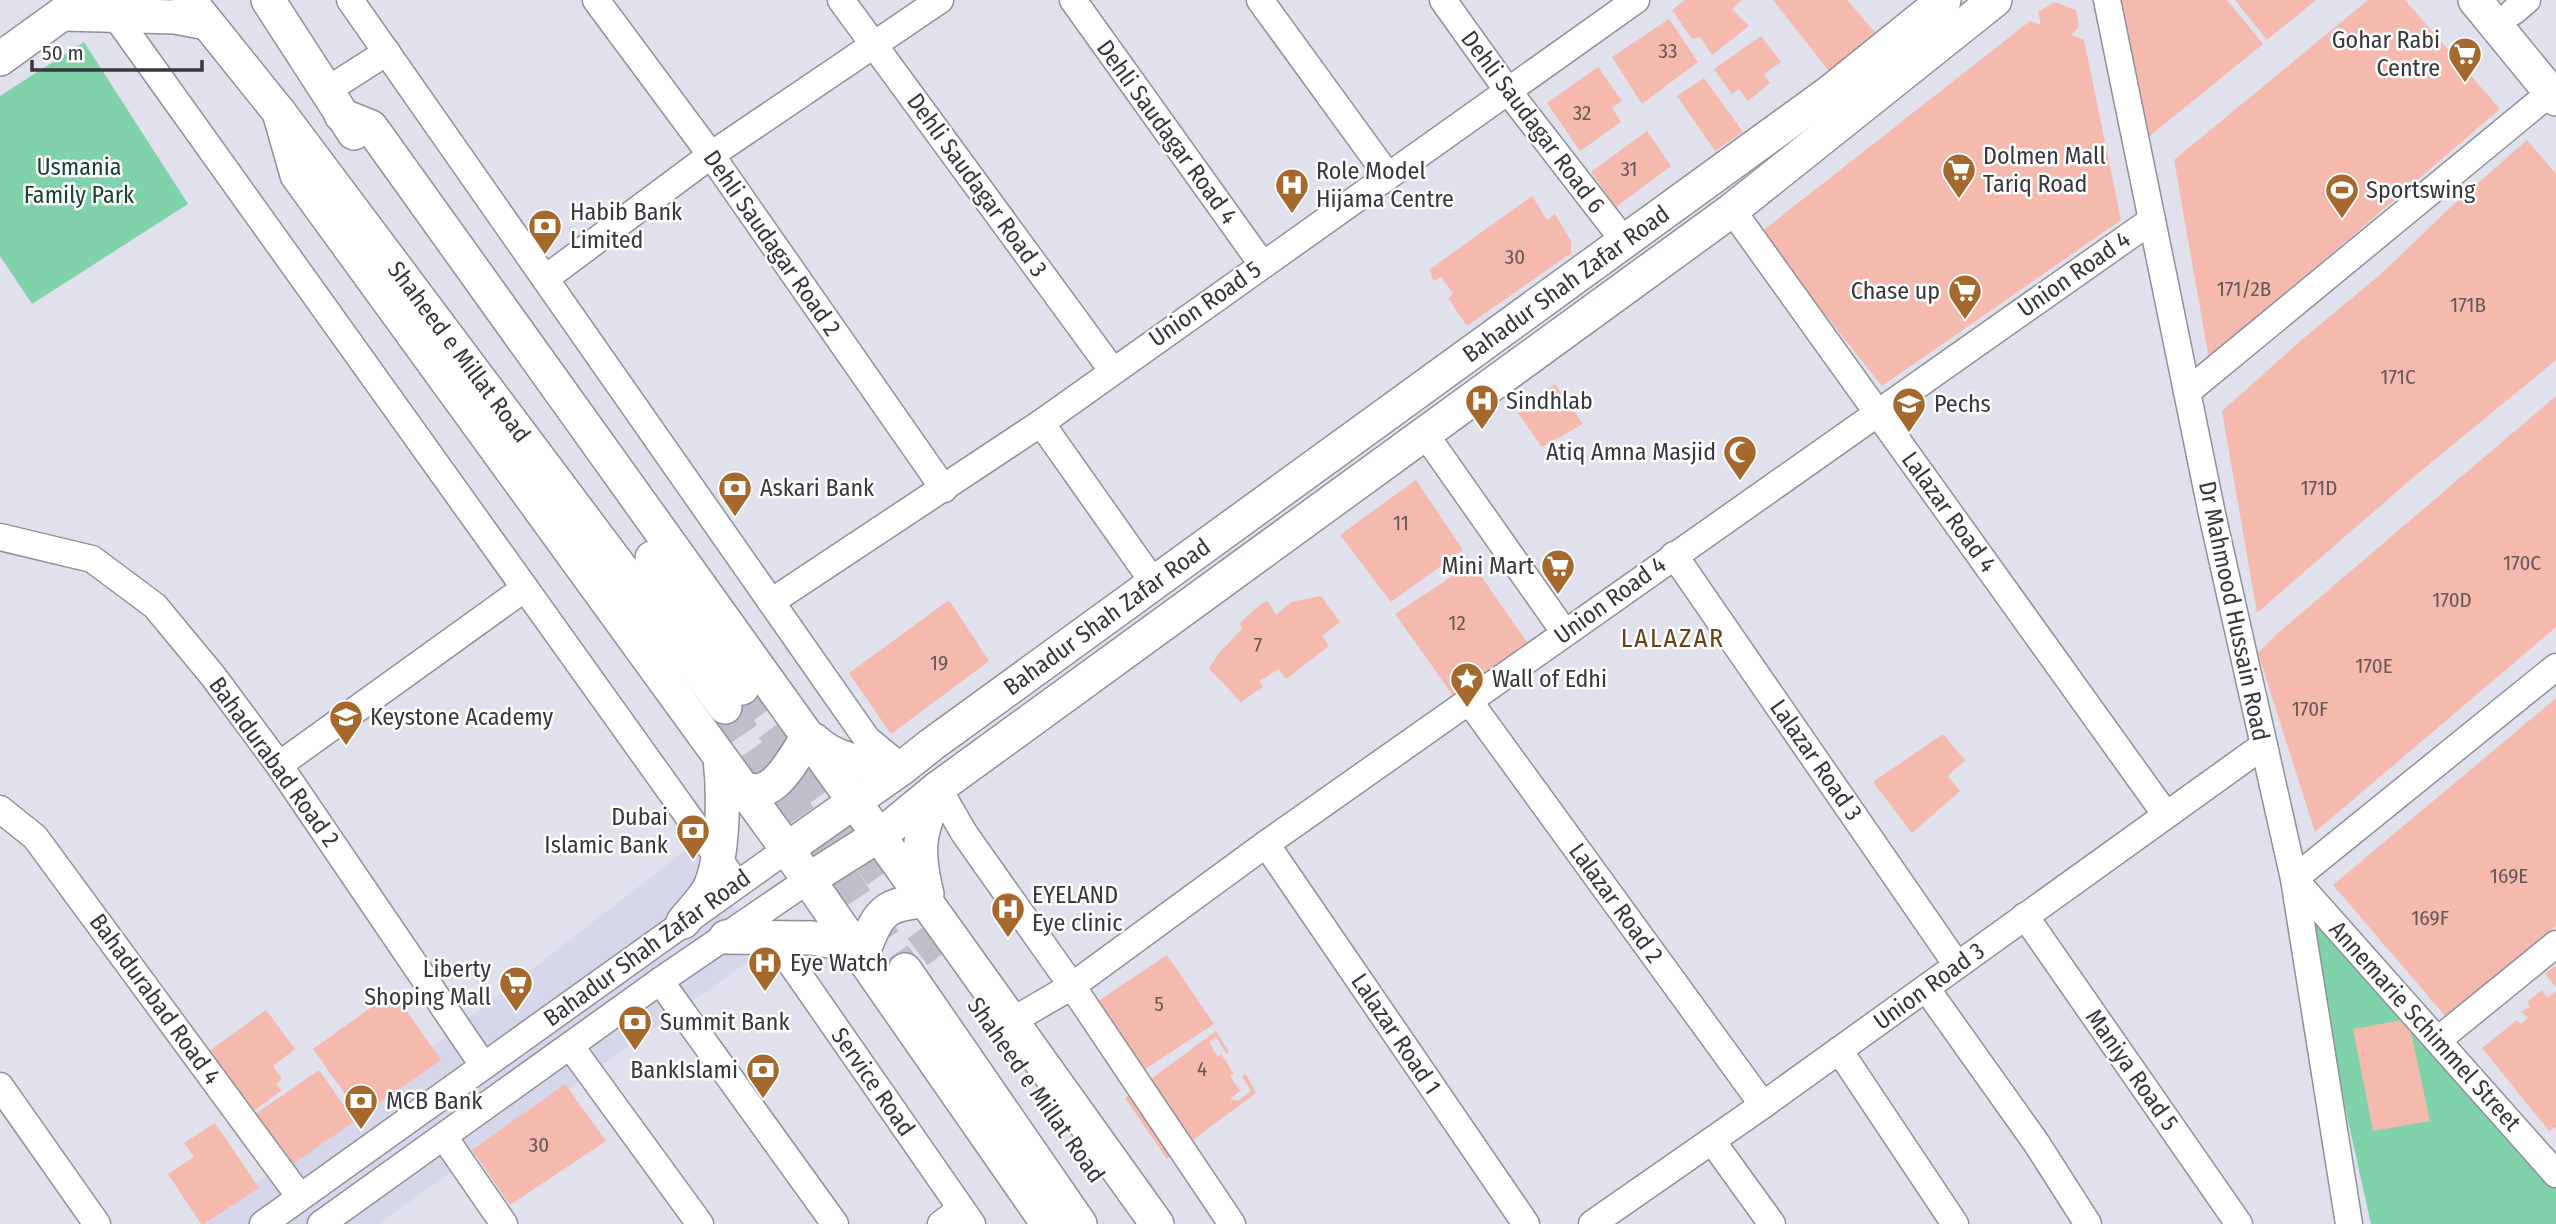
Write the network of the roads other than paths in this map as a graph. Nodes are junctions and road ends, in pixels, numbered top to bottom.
1 (350, 0) edge
2 (596, 0) edge
3 (841, 0) edge
4 (940, 0) edge
5 (1073, 0) edge
6 (1260, 0) edge
7 (1443, 0) edge
8 (1944, 0) edge
9 (1995, 0) edge
10 (2107, 0) edge
11 (2475, 0) edge
12 (269, 1) edge
13 (1624, 4) edge
14 (2514, 4) edge
15 (73, 7) edge
16 (198, 12) edge
17 (114, 14) junction
18 (875, 46) junction
19 (387, 52) junction
20 (0, 59) edge
21 (2555, 86) edge
22 (1508, 91) junction
23 (334, 103) junction
24 (279, 112) junction
25 (711, 155) junction
26 (1388, 176) junction
27 (1732, 210) junction
28 (2152, 219) junction
29 (1625, 242) junction
30 (1262, 264) junction
31 (546, 278) junction
32 (1112, 370) junction
33 (2187, 392) junction
34 (1878, 413) junction
35 (1041, 423) junction
36 (1425, 433) junction
37 (944, 489) junction
38 (0, 537) edge
39 (1674, 555) junction
40 (1154, 583) junction
41 (525, 588) junction
42 (771, 602) junction
43 (1565, 633) junction
44 (2556, 667) edge
45 (1469, 701) junction
46 (804, 731) junction
47 (2264, 745) junction
48 (720, 758) junction
49 (279, 765) junction
50 (902, 768) junction
51 (739, 786) junction
52 (938, 788) junction
53 (855, 802) junction
54 (0, 809) edge
55 (2166, 815) junction
56 (878, 834) junction
57 (1266, 844) junction
58 (787, 849) junction
59 (717, 856) junction
60 (2294, 879) junction
61 (808, 880) junction
62 (736, 883) junction
63 (928, 904) junction
64 (2025, 916) junction
65 (683, 922) junction
66 (726, 937) junction
67 (774, 939) junction
68 (2556, 944) edge
69 (861, 956) junction
70 (942, 957) tunnel mouth
71 (1957, 965) junction
72 (905, 970) tunnel mouth
73 (660, 981) junction
74 (1072, 986) junction
75 (1926, 988) junction
76 (1012, 1021) junction
77 (2438, 1040) junction
78 (571, 1047) junction
79 (1839, 1050) junction
80 (483, 1065) junction
81 (0, 1086) edge
82 (1763, 1105) junction
83 (444, 1137) junction
84 (1712, 1141) junction
85 (2556, 1174) edge
86 (300, 1197) junction
87 (958, 1219) edge
88 (97, 1224) edge
89 (263, 1224) edge
90 (321, 1224) edge
91 (505, 1224) edge
92 (700, 1224) edge
93 (835, 1224) edge
94 (1048, 1224) edge
95 (1080, 1224) edge
96 (1130, 1224) edge
97 (1157, 1224) edge
98 (1232, 1224) edge
99 (1525, 1224) edge
100 (1592, 1224) edge
101 (1772, 1224) edge
102 (1955, 1224) edge
103 (2088, 1224) edge
104 (2239, 1224) edge
105 (2349, 1224) edge

1 - 19 street
2 - 25 street, Dehli Saudagar Road 2
3 - 18 street, Dehli Saudagar Road 3
4 - 18 street
5 - 30 street, Dehli Saudagar Road 4
6 - 26 street
7 - 22 street, Dehli Saudagar Road 6
8 - 29 main road, Bahadur Shah Zafar Road
9 - 27 main road, Bahadur Shah Zafar Road
10 - 28 street, Dr Mahmood Hussain Road
11 - 21 main road
12 - 23 main road, Shaheed e Millat Road
13 - 22 street, Union Road 5
14 - 21 main road
15 - 17 main road
15 - 20 main road
16 - 17 main road
16 - 24 main road, Shaheed e Millat Road
17 - 41 street
18 - 25 street
18 - 32 street, Dehli Saudagar Road 3
19 - 23 street
19 - 31 street
21 - 33 street
22 - 26 street, Union Road 5
22 - 29 street, Dehli Saudagar Road 6
23 - 24 main road, Shaheed e Millat Road
23 - 46 main road
24 - 48 main road
25 - 31 street
25 - 37 street, Dehli Saudagar Road 2
26 - 30 street, Union Road 5
27 - 34 street, Lalazar Road 4
27 - 36 main road, Bahadur Shah Zafar Road
28 - 33 street, Dr Mahmood Hussain Road
28 - 34 street, Union Road 4
29 - 40 main road, Bahadur Shah Zafar Road
30 - 32 street, Union Road 5
31 - 42 street
32 - 35 street, Union Road 5
33 - 47 street, Dr Mahmood Hussain Road
34 - 39 street, Union Road 4
34 - 55 street, Lalazar Road 4
35 - 37 street, Union Road 5
35 - 40 street
36 - 43 street
36 - 52 main road, Bahadur Shah Zafar Road
37 - 42 street, Union Road 5
38 - 49 street, Bahadurabad Road 2
39 - 43 street, Union Road 4
39 - 71 street, Lalazar Road 3
40 - 50 main road, Bahadur Shah Zafar Road
41 - 49 street
41 - 59 street
42 - 50 street
43 - 45 street, Union Road 4
44 - 60 street
45 - 57 street, Union Road 4
45 - 82 street, Lalazar Road 2
46 - 50 main road
46 - 51 main road
46 - 53 main road
47 - 55 street, Union Road 3
47 - 60 street, Dr Mahmood Hussain Road
48 - 51 main road
48 - 59 main road
49 - 80 street, Bahadurabad Road 2
50 - 53 main road, Bahadur Shah Zafar Road
51 - 58 main road
52 - 56 main road, Bahadur Shah Zafar Road
52 - 63 main road
52 - 74 street
53 - 56 main road
53 - 58 main road, Bahadur Shah Zafar Road
54 - 86 street, Bahadurabad Road 4
55 - 64 street, Union Road 3
56 - 61 main road, Bahadur Shah Zafar Road
56 - 63 main road
57 - 74 street, Union Road 4
57 - 99 street, Lalazar Road 1
58 - 61 main road
58 - 62 street, Bahadur Shah Zafar Road
59 - 62 street
59 - 65 main road
60 - 77 street, Annemarie Schimmel Street
60 - 105 street, Dr Mahmood Hussain Road
61 - 66 street, Bahadur Shah Zafar Road
61 - 69 main road
62 - 65 street, Bahadur Shah Zafar Road
63 - 69 main road
63 - 76 main road
64 - 71 street, Union Road 3
64 - 104 street, Maniya Road 5
65 - 80 street, Bahadur Shah Zafar Road
66 - 67 main road
66 - 73 street, Bahadur Shah Zafar Road
67 - 69 main road
67 - 87 street, Service Road
68 - 77 street
69 - 94 main road
70 - 96 main road, Shaheed e Millat Road
71 - 75 street, Union Road 3
72 - 95 main road, Shaheed e Millat Road
73 - 78 street, Bahadur Shah Zafar Road
73 - 93 street
74 - 76 street, Union Road 4
74 - 98 street
75 - 79 street, Union Road 3
75 - 103 street
76 - 97 main road
77 - 85 street, Annemarie Schimmel Street
78 - 83 street, Bahadur Shah Zafar Road
78 - 92 street
79 - 82 street, Union Road 3
79 - 102 street
80 - 86 street, Bahadur Shah Zafar Road
81 - 88 street
82 - 84 street, Union Road 3
83 - 90 street, Bahadur Shah Zafar Road
83 - 91 street
84 - 100 street, Union Road 3
84 - 101 street
86 - 89 street, Bahadur Shah Zafar Road

